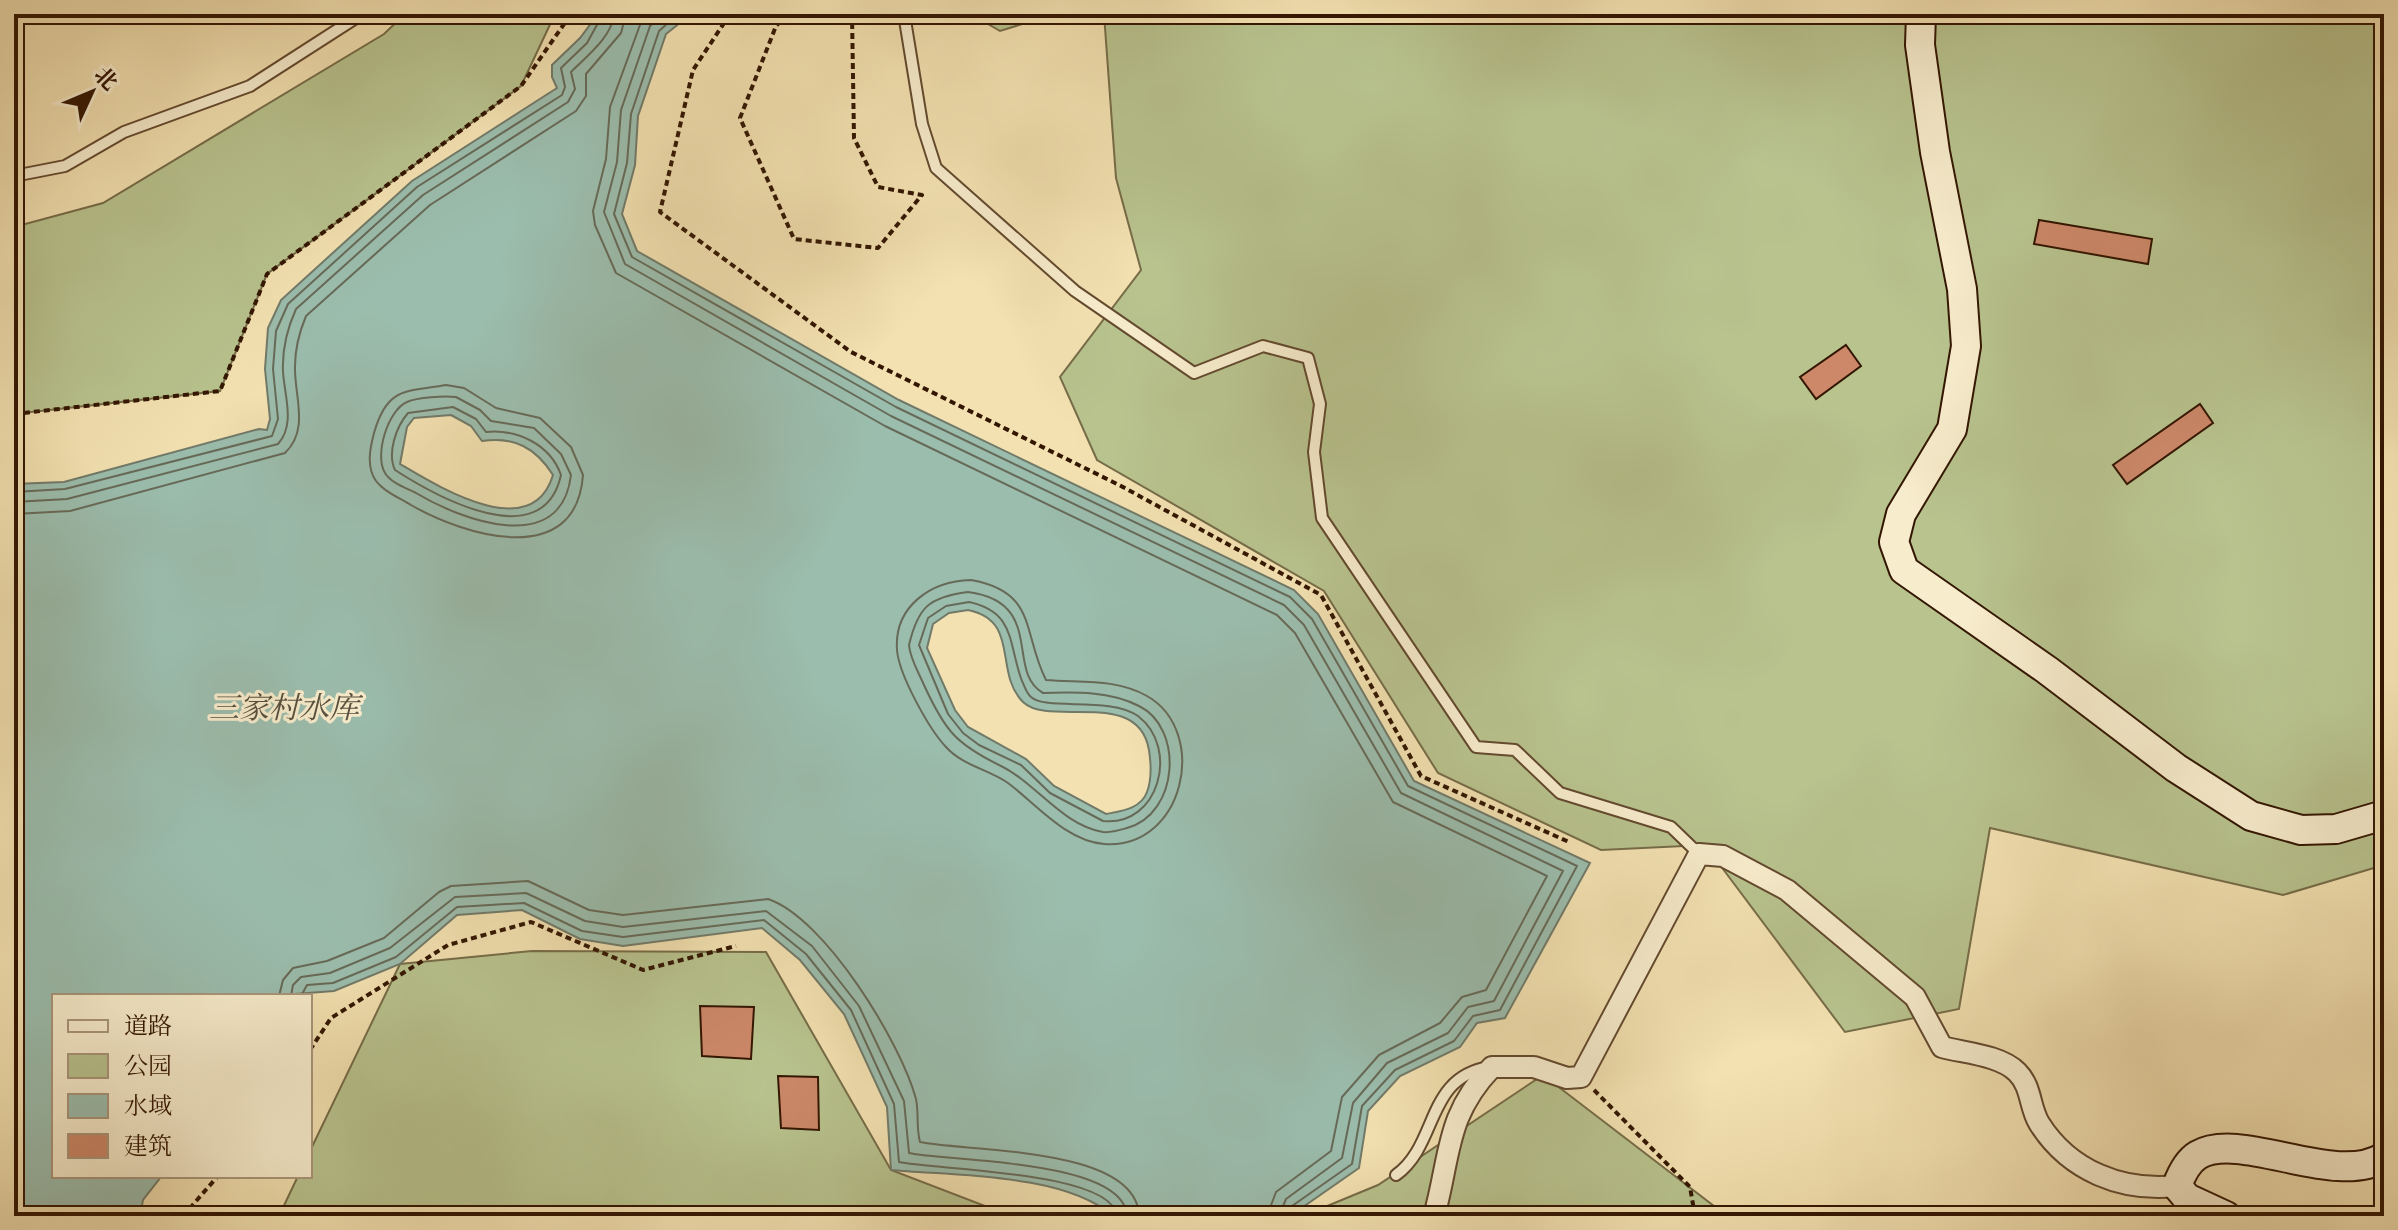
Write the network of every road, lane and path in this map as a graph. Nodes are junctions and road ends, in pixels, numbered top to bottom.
1 (362, 14) edge
2 (571, 14) edge
3 (730, 14) edge
4 (788, 14) edge
5 (852, 14) edge
6 (904, 14) edge
7 (1921, 14) edge
8 (14, 176) edge
9 (14, 414) edge
10 (2384, 815) edge
11 (1569, 842) dead end
12 (1699, 854) junction
13 (736, 946) dead end
14 (312, 1047) edge
15 (1492, 1067) junction
16 (1581, 1077) junction
17 (2384, 1157) edge
18 (1396, 1175) dead end
19 (216, 1178) edge
20 (2177, 1186) junction
21 (183, 1216) edge
22 (1434, 1216) edge
23 (1695, 1216) edge
24 (2226, 1216) edge

1 - 8 lane
2 - 9 path
3 - 11 path
4 - 5 path
6 - 12 lane
7 - 10 street
12 - 16 street
12 - 20 street
13 - 14 path
15 - 16 street
15 - 18 lane
15 - 22 street
16 - 23 path
17 - 20 street
19 - 21 path
20 - 24 street

